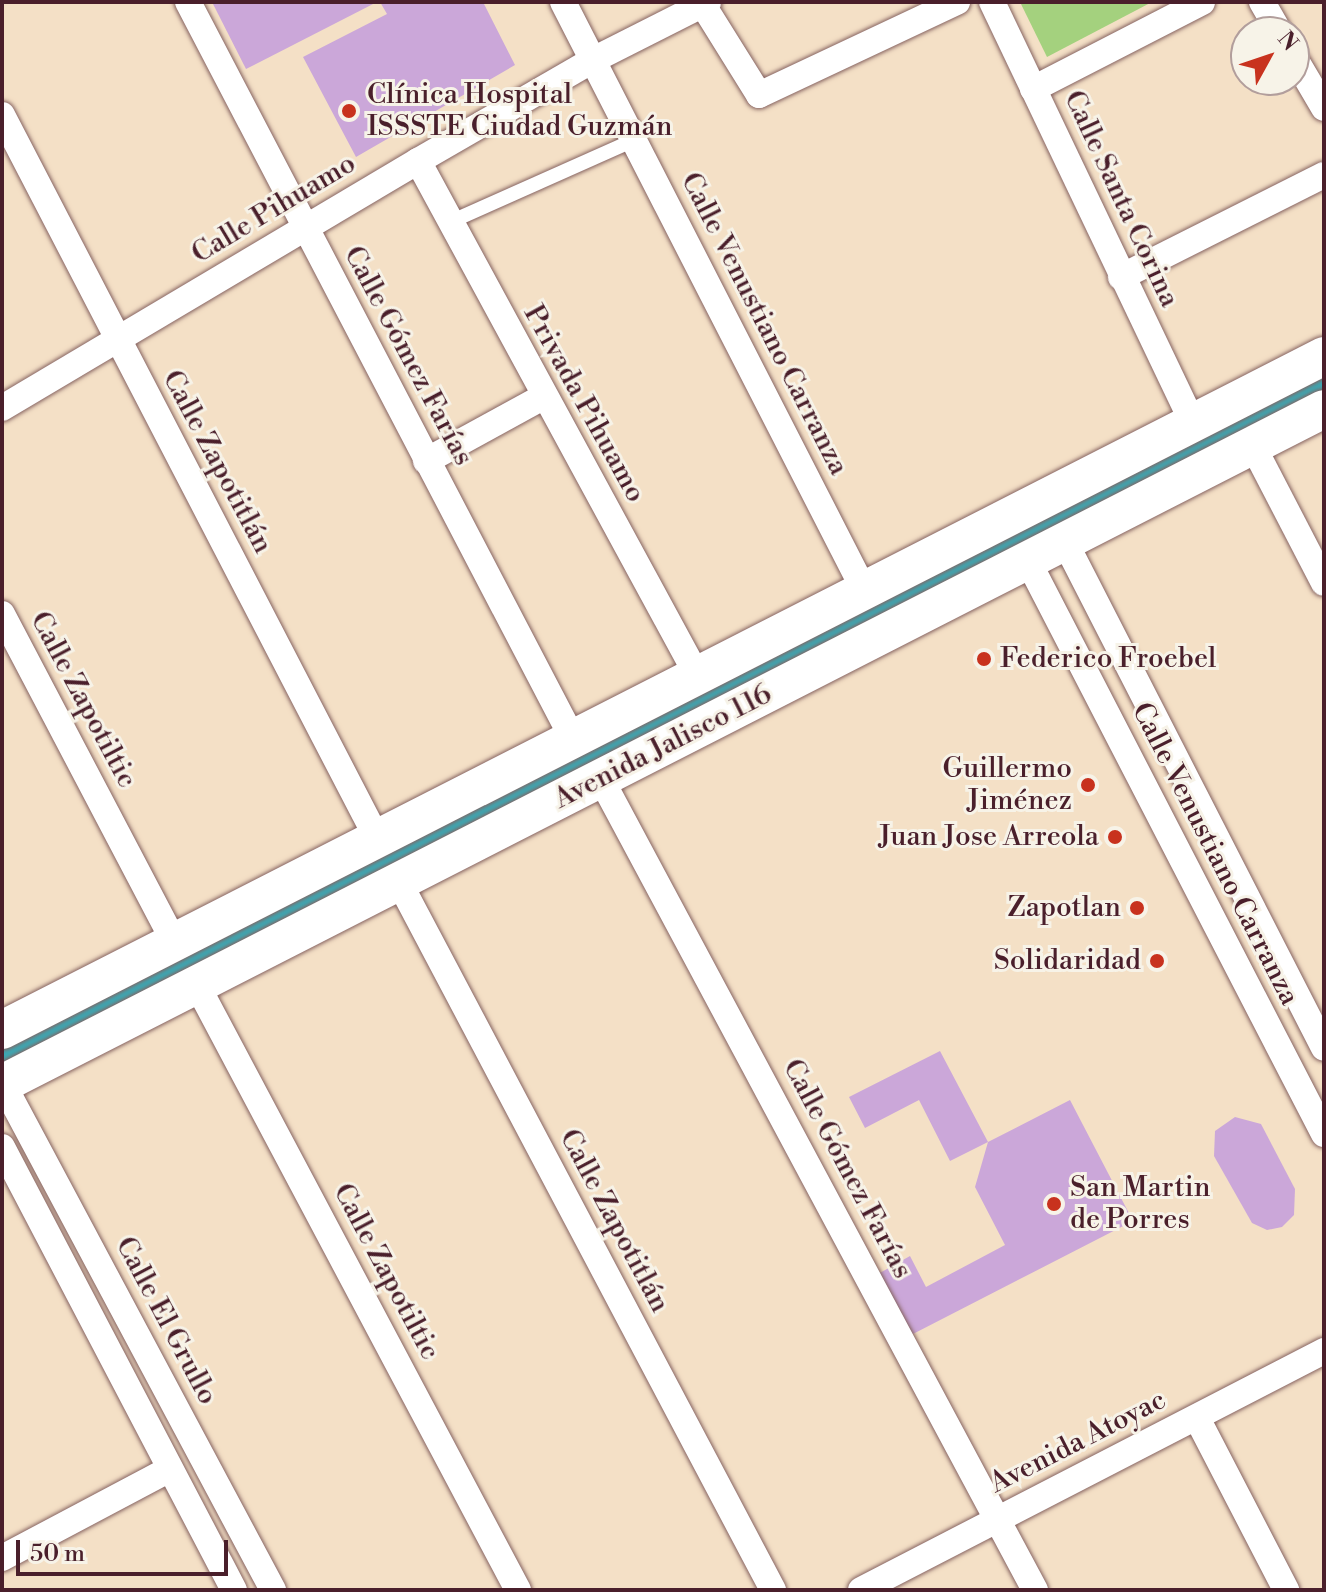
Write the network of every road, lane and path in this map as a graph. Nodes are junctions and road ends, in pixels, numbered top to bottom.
1 (188, 2) edge
2 (563, 2) edge
3 (957, 2) edge
4 (992, 2) edge
5 (1202, 2) edge
6 (706, 3) edge
7 (593, 60) junction
8 (1310, 84) edge
9 (1033, 89) junction
10 (1324, 108) edge
11 (2, 115) edge
12 (634, 140) junction
13 (418, 161) junction
14 (1324, 175) edge
15 (450, 222) junction
16 (305, 229) junction
17 (1121, 277) junction
18 (116, 340) junction
19 (1324, 356) edge
20 (543, 397) junction
21 (2, 408) edge
22 (1324, 409) edge
23 (1193, 423) junction
24 (1253, 446) junction
25 (426, 461) junction
26 (1065, 542) junction
27 (1028, 561) junction
28 (1324, 583) edge
29 (864, 590) junction
30 (2, 614) edge
31 (697, 675) junction
32 (573, 739) junction
33 (601, 779) junction
34 (377, 838) junction
35 (399, 882) junction
36 (174, 942) junction
37 (197, 985) junction
38 (2, 1030) edge
39 (1324, 1048) edge
40 (2, 1083) edge
41 (1324, 1134) edge
42 (2, 1147) edge
43 (1324, 1351) edge
44 (1197, 1418) junction
45 (170, 1469) junction
46 (998, 1518) junction
47 (2, 1558) edge
48 (234, 1590) edge
49 (273, 1590) edge
50 (518, 1590) edge
51 (773, 1590) edge
52 (861, 1590) edge
53 (1035, 1590) edge
54 (1286, 1590) edge

1 - 16 street, Calle Gómez Farías
2 - 7 street, Calle Venustiano Carranza
3 - 6 street
4 - 9 street, Calle Santa Corina
5 - 9 street
6 - 7 street, Calle Pihuamo
7 - 12 street, Calle Venustiano Carranza
7 - 13 street, Calle Pihuamo
8 - 10 street
9 - 17 street, Calle Santa Corina
11 - 18 street, Calle Zapotitlán
12 - 15 lane
12 - 29 street, Calle Venustiano Carranza
13 - 15 street, Privada Pihuamo
13 - 16 street, Calle Pihuamo
14 - 17 street
15 - 20 street, Privada Pihuamo
16 - 18 street, Calle Pihuamo
16 - 25 street, Calle Gómez Farías
17 - 23 street, Calle Santa Corina
18 - 21 street, Calle Pihuamo
18 - 34 street, Calle Zapotitlán
19 - 23 street, Avenida Jalisco 116
20 - 25 street
20 - 31 street, Privada Pihuamo
22 - 24 street, Avenida Jalisco 116
23 - 29 street, Avenida Jalisco 116
24 - 26 street, Avenida Jalisco 116
24 - 28 street
25 - 32 street, Calle Gómez Farías
26 - 27 street, Avenida Jalisco 116
26 - 39 street, Calle Venustiano Carranza
27 - 33 street, Avenida Jalisco 116
27 - 41 street, Calle Venustiano Carranza
29 - 31 street, Avenida Jalisco 116
30 - 36 street, Calle Zapotiltic
31 - 32 street, Avenida Jalisco 116
32 - 34 street, Avenida Jalisco 116
33 - 35 street, Avenida Jalisco 116
33 - 46 street, Calle Gómez Farías
34 - 36 street, Avenida Jalisco 116
35 - 37 street, Avenida Jalisco 116
35 - 51 street, Calle Zapotitlán
36 - 38 street, Avenida Jalisco 116
37 - 40 street, Avenida Jalisco 116
37 - 50 street, Calle Zapotiltic
40 - 49 street, Calle El Grullo
42 - 45 street
43 - 44 street, Avenida Atoyac
44 - 46 street, Avenida Atoyac
44 - 54 street
45 - 47 street
45 - 48 street
46 - 52 street, Avenida Atoyac
46 - 53 street, Calle Gómez Farías

